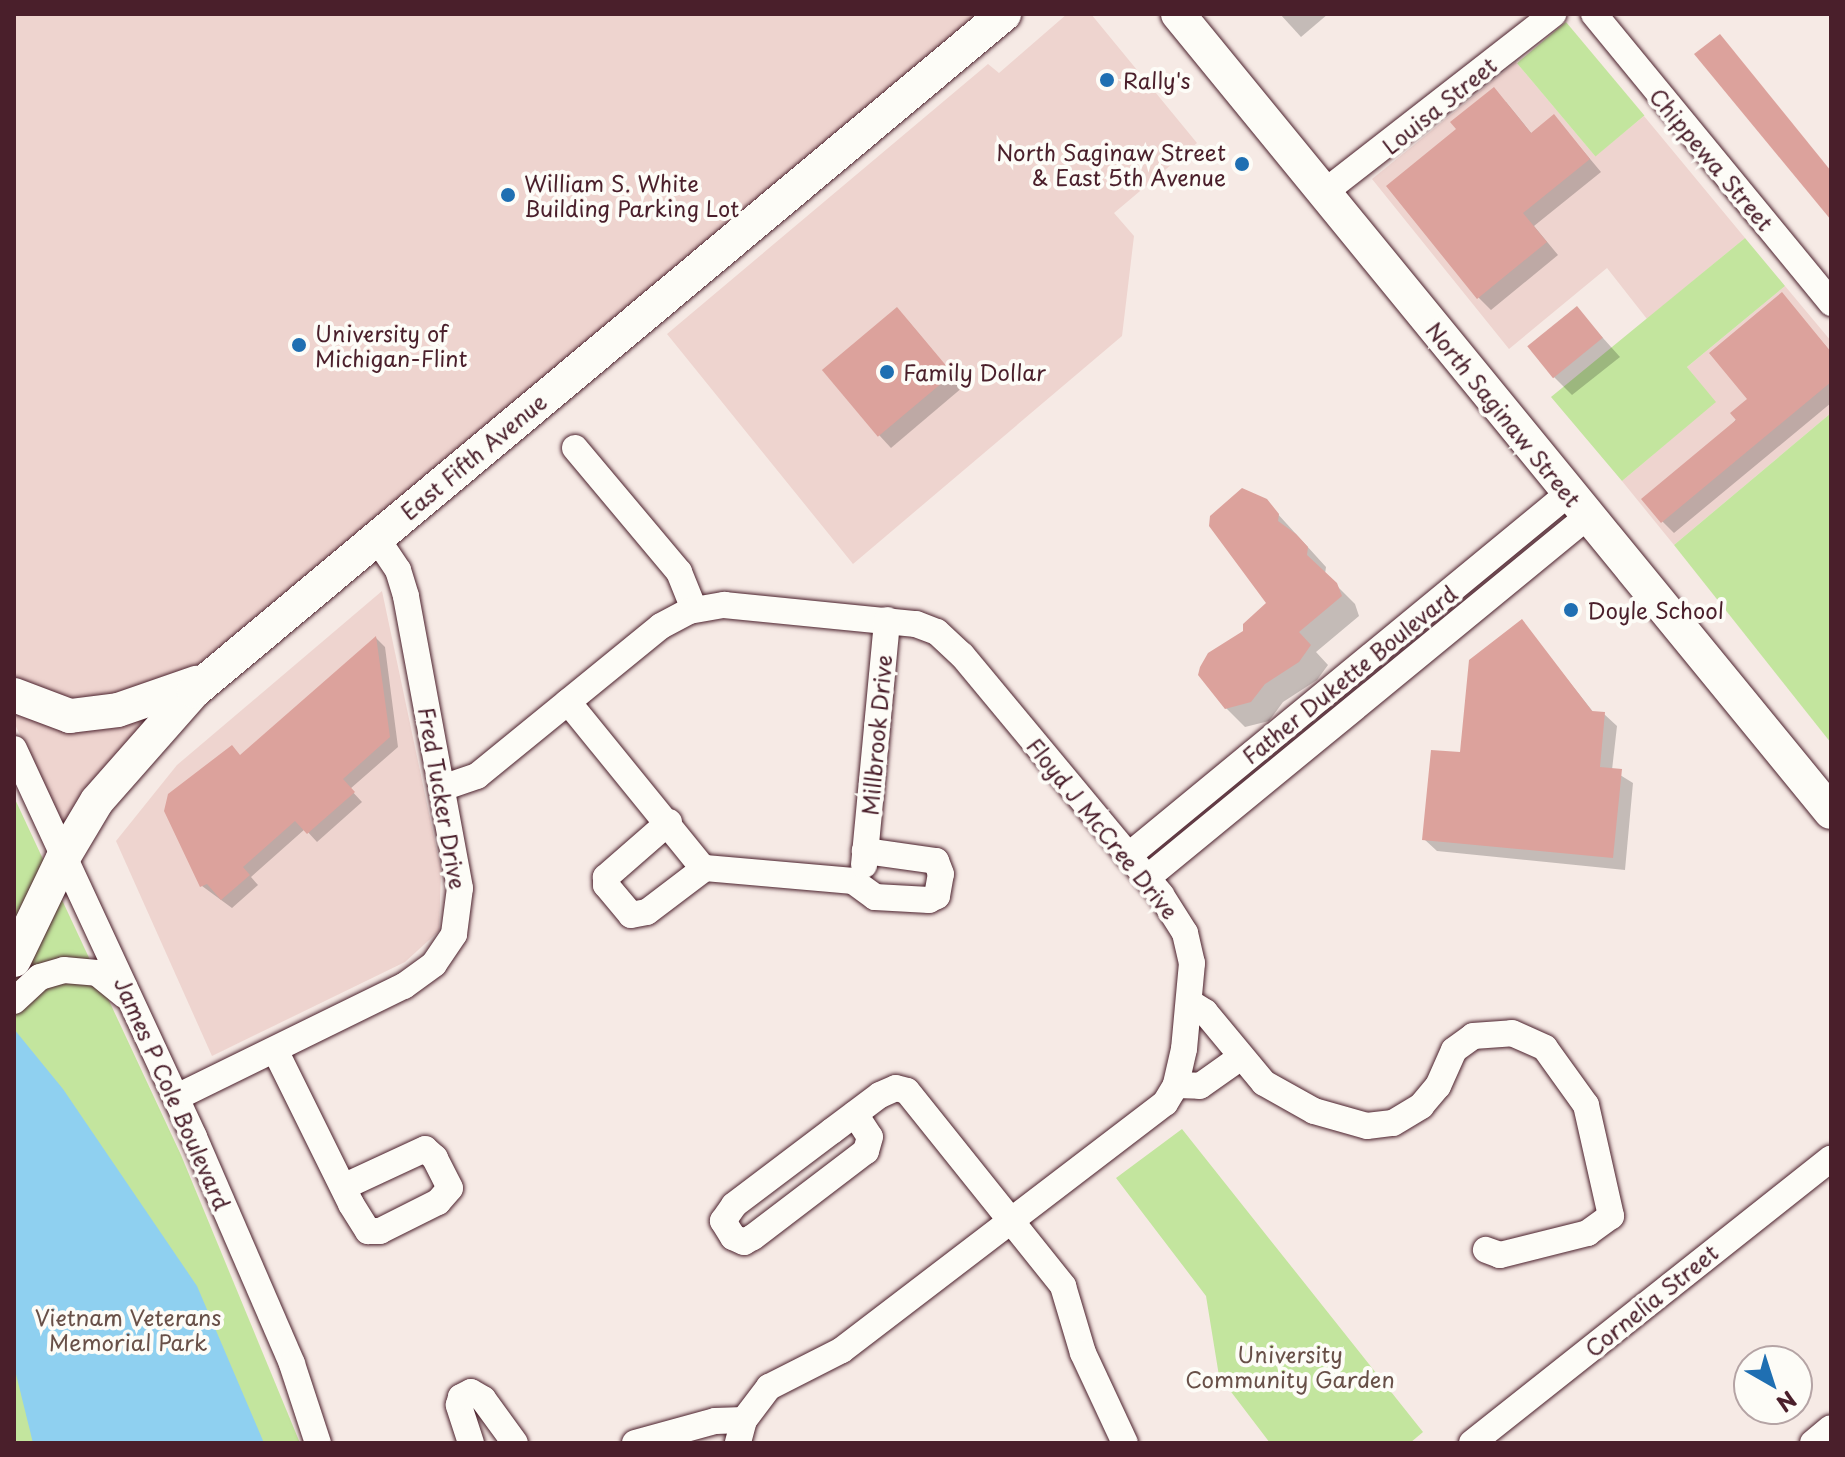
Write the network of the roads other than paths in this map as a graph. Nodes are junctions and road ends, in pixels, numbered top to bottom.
1 (1004, 14) edge
2 (1178, 14) edge
3 (1553, 14) edge
4 (1594, 14) edge
5 (1322, 194) junction
6 (1831, 303) edge
7 (575, 448) dead end
8 (1579, 505) junction
9 (376, 537) junction
10 (694, 609) junction
11 (887, 620) junction
12 (208, 679) junction
13 (14, 695) edge
14 (568, 702) junction
15 (1280, 731) junction
16 (14, 749) edge
17 (1298, 753) junction
18 (1226, 774) junction
19 (442, 788) junction
20 (1245, 797) junction
21 (1831, 812) edge
22 (669, 822) junction
23 (865, 851) junction
24 (1128, 856) junction
25 (63, 858) junction
26 (703, 868) junction
27 (1147, 878) junction
28 (858, 883) junction
29 (14, 960) edge
30 (16, 999) edge
31 (1189, 1002) junction
32 (134, 1004) junction
33 (275, 1050) junction
34 (1241, 1057) junction
35 (1176, 1085) junction
36 (177, 1097) junction
37 (855, 1114) junction
38 (1831, 1158) edge
39 (343, 1187) dead end
40 (1012, 1224) junction
41 (1486, 1250) dead end
42 (1831, 1428) edge
43 (741, 1432) edge
44 (318, 1443) edge
45 (471, 1443) edge
46 (515, 1443) edge
47 (635, 1443) edge
48 (1125, 1443) edge
49 (1472, 1443) edge
50 (1813, 1443) edge

1 - 9 main road, East Fifth Avenue
2 - 5 main road, North Saginaw Street
3 - 5 street, Louisa Street
4 - 6 street, Chippewa Street
5 - 8 main road, North Saginaw Street
7 - 10 street
8 - 15 street, Father Dukette Boulevard
8 - 17 street, Father Dukette Boulevard
8 - 21 main road, North Saginaw Street
9 - 12 main road, East Fifth Avenue
9 - 19 street, Fred Tucker Drive
10 - 11 street, Floyd J McCree Drive
10 - 14 street, Floyd J McCree Drive
11 - 23 street, Millbrook Drive
11 - 24 street, Floyd J McCree Drive
12 - 13 main road
12 - 25 main road, East Fifth Avenue
14 - 19 street, Floyd J McCree Drive
14 - 22 street
15 - 17 street
15 - 18 street, Father Dukette Boulevard
16 - 25 street, James P Cole Boulevard
17 - 20 street, Father Dukette Boulevard
18 - 20 street
18 - 24 street, Father Dukette Boulevard
19 - 33 street, Fred Tucker Drive
20 - 27 street, Father Dukette Boulevard
22 - 26 street
22 - 26 street
23 - 28 street, Millbrook Drive
23 - 28 street
24 - 27 street, Floyd J McCree Drive
25 - 29 main road, East Fifth Avenue
25 - 32 street, James P Cole Boulevard
26 - 28 street
27 - 31 street, Floyd J McCree Drive
30 - 32 street
31 - 34 street
31 - 35 street, Floyd J McCree Drive
32 - 36 street, James P Cole Boulevard
33 - 36 street, Fred Tucker Drive
33 - 39 street
34 - 35 street
34 - 41 street
35 - 40 street, Floyd J McCree Drive
36 - 44 street, James P Cole Boulevard
37 - 37 street
37 - 40 street
38 - 49 street, Cornelia Street
40 - 43 street, Floyd J McCree Drive
40 - 48 street
42 - 50 street
43 - 47 street
45 - 46 street

